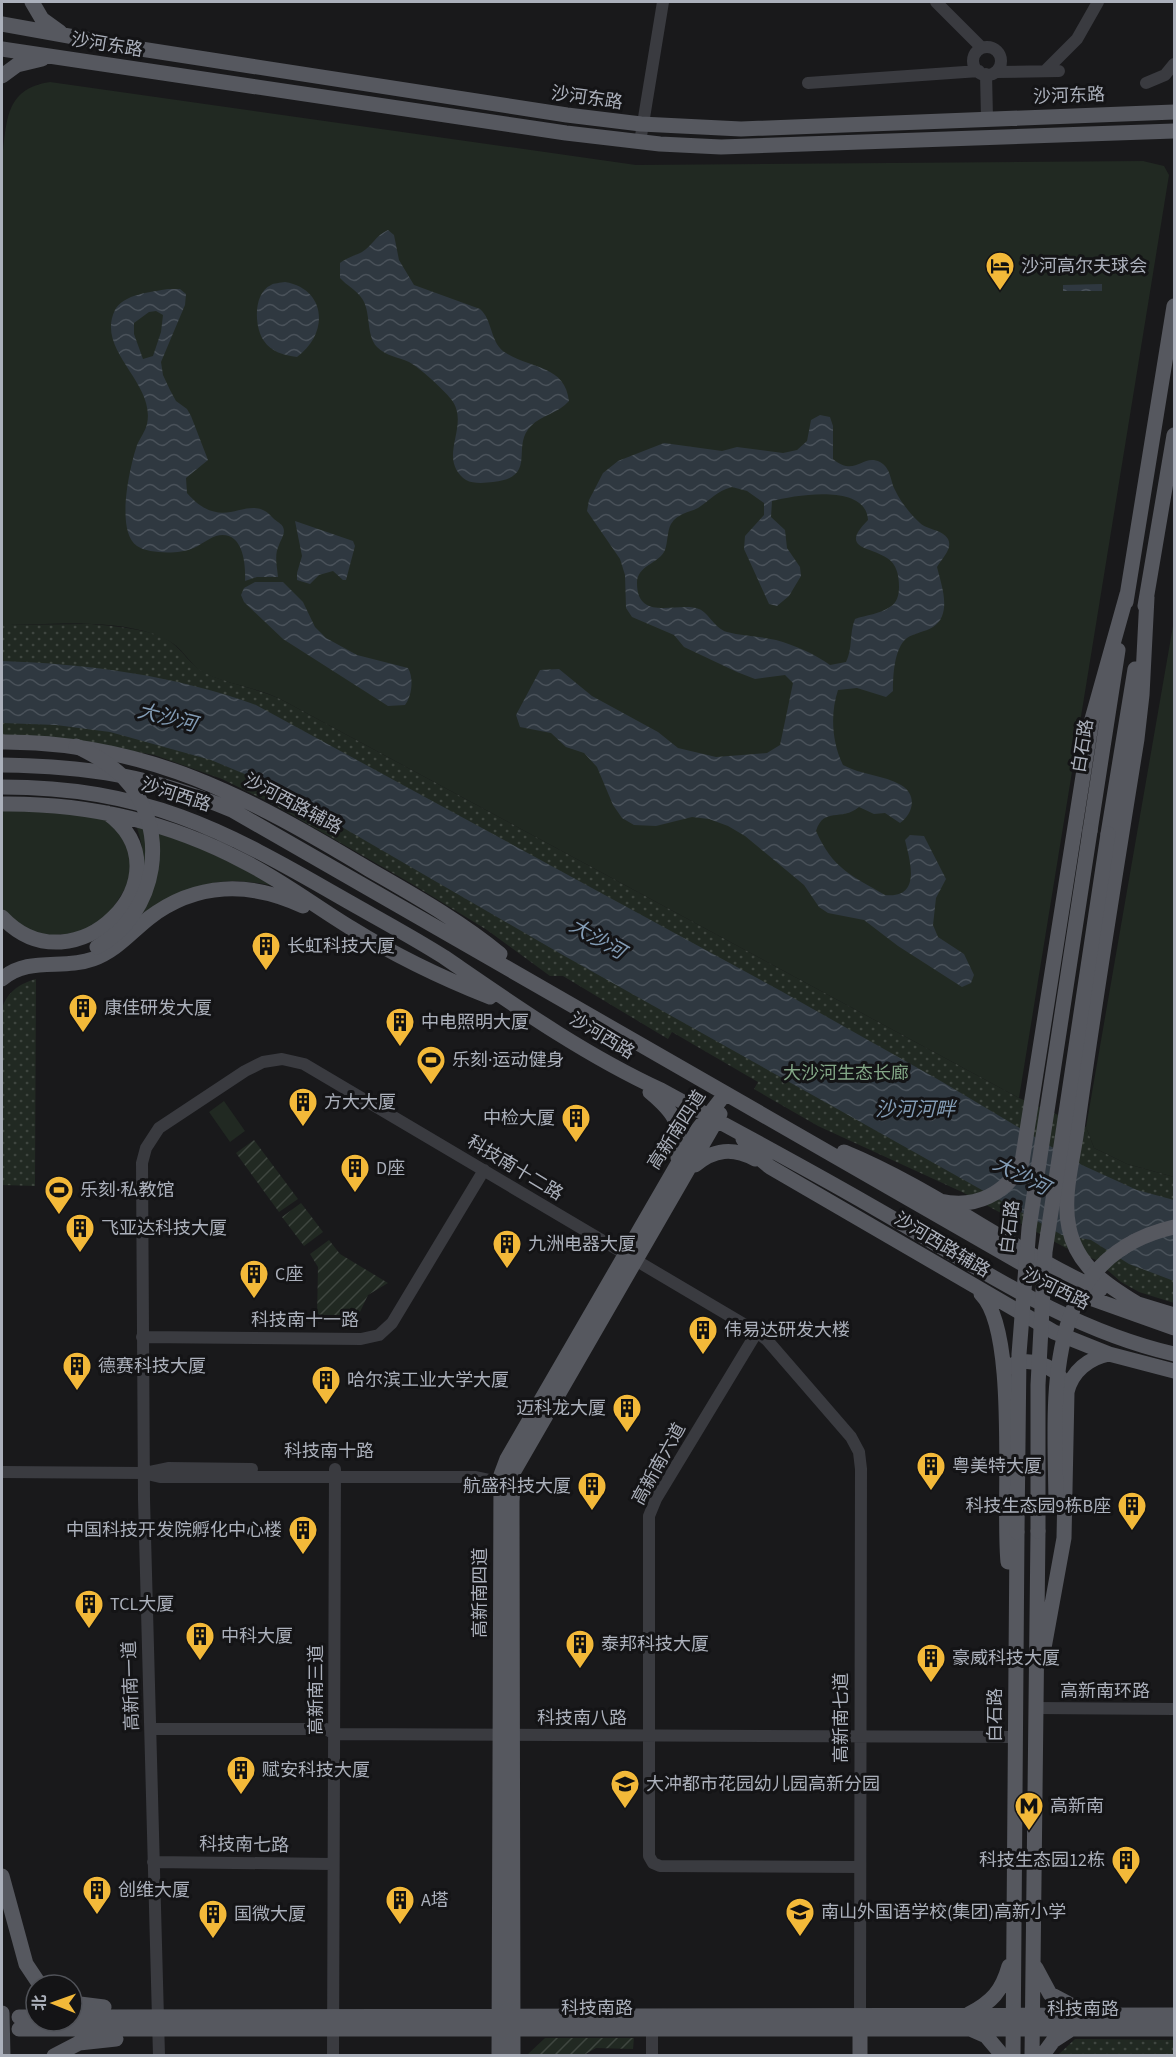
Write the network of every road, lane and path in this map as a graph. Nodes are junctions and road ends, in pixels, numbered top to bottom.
1 (32, 2) edge
2 (663, 2) edge
3 (936, 2) edge
4 (1098, 2) edge
5 (2, 24) edge
6 (65, 34) junction
7 (982, 48) junction
8 (2, 49) edge
9 (67, 58) junction
10 (1174, 64) edge
11 (1045, 71) junction
12 (1059, 71) dead end
13 (987, 73) junction
14 (2, 76) edge
15 (808, 82) dead end
16 (1146, 83) dead end
17 (1174, 112) edge
18 (987, 118) junction
19 (641, 124) junction
20 (1174, 131) edge
21 (1146, 132) junction
22 (1174, 141) edge
23 (640, 142) junction
24 (1174, 306) edge
25 (1174, 435) edge
26 (1127, 594) junction
27 (1147, 597) junction
28 (3, 744) edge
29 (76, 746) junction
30 (2, 765) edge
31 (2, 787) edge
32 (2, 804) edge
33 (232, 810) junction
34 (104, 811) junction
35 (2, 917) edge
36 (349, 927) junction
37 (2, 973) edge
38 (2, 979) edge
39 (532, 981) junction
40 (515, 1008) junction
41 (631, 1076) junction
42 (725, 1094) junction
43 (1031, 1112) junction
44 (712, 1118) junction
45 (1077, 1132) junction
46 (796, 1134) junction
47 (740, 1135) junction
48 (770, 1167) junction
49 (484, 1170) junction
50 (681, 1170) junction
51 (142, 1172) joint
52 (820, 1178) junction
53 (940, 1201) junction
54 (1174, 1227) edge
55 (874, 1228) junction
56 (630, 1257) junction
57 (970, 1284) junction
58 (1136, 1304) junction
59 (1174, 1315) edge
60 (1174, 1328) edge
61 (757, 1332) junction
62 (142, 1337) junction
63 (1109, 1354) junction
64 (1174, 1354) edge
65 (1174, 1371) edge
66 (1004, 1389) junction
67 (1066, 1399) junction
68 (859, 1452) joint
69 (2, 1472) edge
70 (143, 1473) junction
71 (335, 1473) junction
72 (507, 1480) junction
73 (1055, 1587) junction
74 (1015, 1625) junction
75 (1037, 1684) junction
76 (1036, 1708) junction
77 (1174, 1709) edge
78 (151, 1729) junction
79 (334, 1734) junction
80 (506, 1735) junction
81 (648, 1736) junction
82 (860, 1737) junction
83 (1014, 1737) junction
84 (153, 1863) junction
85 (333, 1864) junction
86 (860, 1867) junction
87 (2, 1876) edge
88 (1014, 1942) junction
89 (1033, 1960) junction
90 (32, 1973) edge
91 (84, 2006) edge
92 (2, 2013) edge
93 (1089, 2015) junction
94 (1174, 2015) edge
95 (84, 2018) edge
96 (153, 2021) junction
97 (652, 2021) junction
98 (1013, 2021) junction
99 (1032, 2021) junction
100 (84, 2022) edge
101 (506, 2022) junction
102 (967, 2022) junction
103 (333, 2023) junction
104 (860, 2024) junction
105 (1073, 2028) junction
106 (1174, 2029) edge
107 (3, 2055) edge
108 (54, 2055) edge
109 (159, 2055) edge
110 (333, 2055) edge
111 (499, 2055) edge
112 (513, 2055) edge
113 (652, 2055) edge
114 (860, 2055) edge
115 (1003, 2055) edge
116 (1013, 2055) edge
117 (1032, 2055) edge
118 (1042, 2055) edge

1 - 6 main road
2 - 19 street
3 - 7 street
4 - 11 street
5 - 6 main road, 沙河东路
6 - 19 main road, 沙河东路
7 - 13 street
7 - 13 street
8 - 9 main road, 沙河东路
9 - 14 main road
9 - 23 main road, 沙河东路
10 - 16 street
11 - 12 street
11 - 13 street
13 - 15 street
13 - 18 street
17 - 18 main road, 沙河东路
18 - 19 main road, 沙河东路
19 - 23 street
20 - 21 main road, 沙河东路
21 - 22 main road
21 - 23 main road, 沙河东路
24 - 26 main road, 白石路
25 - 27 main road, 白石路
26 - 43 main road
26 - 74 main road, 白石路, bridge
27 - 45 main road
27 - 75 main road, 白石路, bridge
28 - 29 main road, 沙河西路辅路
28 - 33 main road
29 - 37 main road, bridge
29 - 39 main road, 沙河西路辅路, bridge
30 - 33 main road, 沙河西路
31 - 40 main road, 沙河西路
32 - 34 main road
33 - 39 main road, 沙河西路
34 - 35 main road
34 - 36 main road
36 - 38 main road
36 - 40 main road
39 - 42 main road, 沙河西路
40 - 41 main road, 沙河西路
41 - 44 main road, 沙河西路
41 - 50 main road
42 - 44 main road, 高新南四道
42 - 46 main road, 沙河西路
43 - 45 main road
43 - 53 main road
44 - 47 main road, 沙河西路
44 - 50 main road, 高新南四道
45 - 58 main road
46 - 53 main road, 沙河西路辅路
46 - 60 main road, 沙河西路
47 - 48 main road, 沙河西路辅路
47 - 52 main road, 沙河西路
48 - 50 main road
48 - 55 main road, 沙河西路辅路
49 - 51 street, 科技南十二路
49 - 56 street, 科技南十二路
49 - 62 street, 科技南十一路
50 - 56 main road, 高新南四道
51 - 62 street, 高新南一道
52 - 55 main road
52 - 64 main road, 沙河西路
53 - 58 main road, 沙河西路辅路
54 - 73 main road, bridge
55 - 57 main road, 沙河西路辅路
56 - 61 street, 科技南十二路
56 - 72 main road, 高新南四道
57 - 63 main road, 沙河西路辅路
57 - 66 main road
58 - 59 main road, 沙河西路辅路
61 - 68 street, 科技南十二路
61 - 81 street, 高新南六道
62 - 70 street, 高新南一道
63 - 65 main road, 沙河西路辅路
63 - 67 main road
66 - 67 main road
66 - 74 main road
67 - 73 main road
68 - 82 street, 高新南七道
69 - 70 street, 科技南十路
70 - 71 street, 科技南十路
70 - 78 street, 高新南一道
71 - 72 street, 科技南十路
71 - 79 street, 高新南三道
72 - 80 main road, 高新南四道
73 - 75 main road
74 - 83 main road, 白石路
75 - 76 main road, 白石路
76 - 77 street, 高新南环路
76 - 89 main road, 白石路
78 - 79 street, 科技南八路
78 - 84 street, 高新南一道
79 - 80 street, 科技南八路
79 - 85 street, 高新南三道
80 - 81 street, 科技南八路
80 - 101 main road, 高新南四道
81 - 82 street, 科技南八路
81 - 86 street, 高新南六道
82 - 83 street, 科技南八路
82 - 86 street, 高新南七道
83 - 88 main road, 白石路
84 - 85 street, 科技南七路
84 - 96 street, 高新南一道
85 - 103 street, 高新南三道
86 - 104 street, 高新南七道
87 - 90 main road
88 - 98 main road, 白石路
88 - 102 main road
89 - 93 main road
89 - 99 main road, 白石路
91 - 96 main road
92 - 107 main road
93 - 94 main road, 科技南路
93 - 99 main road, 科技南路
95 - 96 main road, 科技南路
96 - 100 main road, 科技南路
96 - 103 main road, 科技南路
96 - 108 main road
96 - 109 street, 高新南一道
97 - 101 main road, 科技南路
97 - 104 main road, 科技南路
97 - 113 street
98 - 99 main road, 科技南路
98 - 102 main road, 科技南路
98 - 116 main road, 白石路
99 - 105 main road, 科技南路
99 - 117 main road, 白石路
101 - 103 main road, 科技南路
101 - 111 main road, 高新南四道
101 - 112 main road, 高新南四道
102 - 104 main road, 科技南路
102 - 115 main road
103 - 110 street, 高新南三道
104 - 114 main road, 高新南七道
105 - 106 main road, 科技南路
105 - 118 main road

